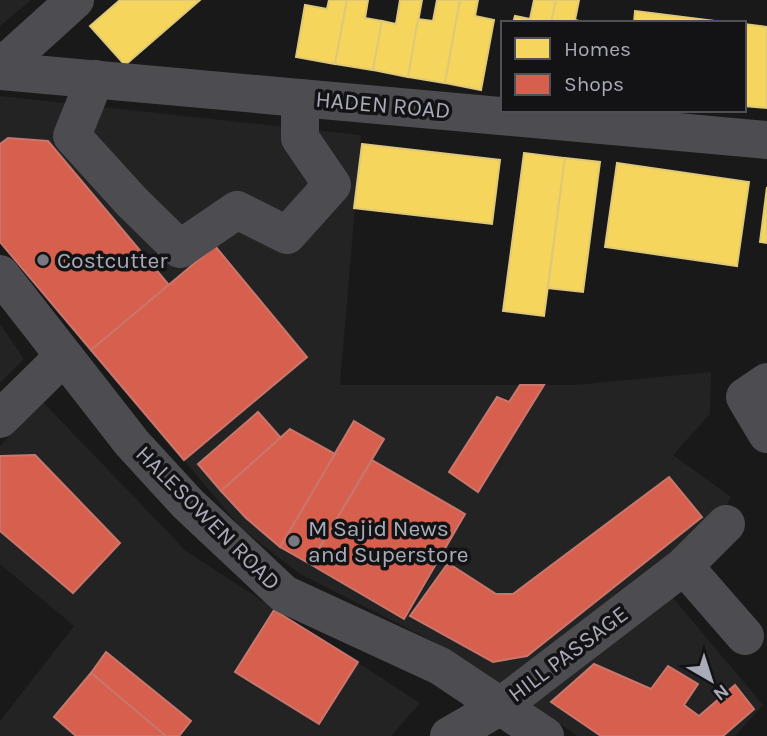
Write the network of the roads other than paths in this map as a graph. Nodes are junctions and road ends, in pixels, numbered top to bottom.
1 (75, 0) edge
2 (0, 69) edge
3 (94, 79) junction
4 (300, 98) junction
5 (767, 140) edge
6 (0, 274) edge
7 (63, 357) junction
8 (767, 382) edge
9 (0, 419) edge
10 (767, 434) edge
11 (726, 524) dead end
12 (684, 566) junction
13 (745, 636) dead end
14 (501, 706) junction
15 (449, 736) edge
16 (545, 736) edge

1 - 2 street
2 - 3 street, HADEN ROAD
3 - 4 street, HADEN ROAD
3 - 4 street
4 - 5 street, HADEN ROAD
6 - 7 street, HALESOWEN ROAD
7 - 9 street
7 - 14 street, HALESOWEN ROAD
8 - 10 street
11 - 12 street, HILL PASSAGE
12 - 13 street
12 - 14 street, HILL PASSAGE
14 - 15 street, HILL PASSAGE
14 - 16 street, HALESOWEN ROAD

